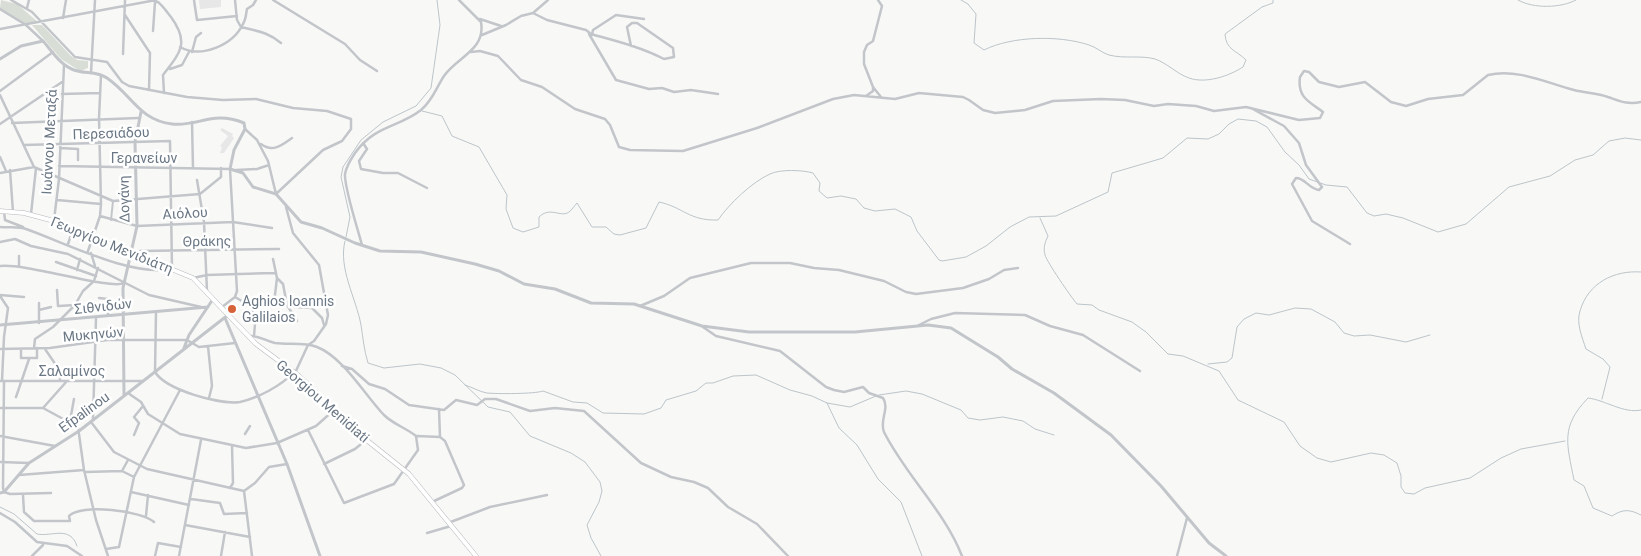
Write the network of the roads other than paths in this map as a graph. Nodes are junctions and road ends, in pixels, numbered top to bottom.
1 (11, 0) edge
2 (29, 0) edge
3 (66, 0) edge
4 (95, 0) edge
5 (125, 0) edge
6 (194, 0) edge
7 (235, 0) edge
8 (256, 0) edge
9 (273, 0) edge
10 (459, 0) edge
11 (548, 0) edge
12 (878, 0) edge
13 (155, 1) edge
14 (27, 8) junction
15 (125, 8) junction
16 (0, 9) edge
17 (94, 12) junction
18 (533, 12) junction
19 (125, 15) junction
20 (236, 16) junction
21 (64, 18) junction
22 (478, 18) junction
23 (644, 19) dead end
24 (43, 22) junction
25 (26, 25) junction
26 (502, 26) junction
27 (241, 27) junction
28 (0, 29) edge
29 (153, 31) dead end
30 (201, 33) dead end
31 (591, 34) junction
32 (481, 35) junction
33 (43, 41) junction
34 (280, 43) dead end
35 (630, 46) junction
36 (180, 48) junction
37 (53, 52) junction
38 (191, 52) junction
39 (471, 52) junction
40 (123, 54) dead end
41 (0, 59) edge
42 (92, 59) junction
43 (64, 65) junction
44 (168, 70) junction
45 (377, 71) dead end
46 (91, 73) junction
47 (101, 75) junction
48 (62, 82) junction
49 (873, 87) junction
50 (149, 90) junction
51 (0, 91) edge
52 (100, 93) junction
53 (164, 93) junction
54 (62, 94) junction
55 (718, 94) dead end
56 (0, 95) edge
57 (866, 96) junction
58 (881, 97) junction
59 (1641, 102) edge
60 (1250, 107) junction
61 (141, 112) junction
62 (10, 117) junction
63 (99, 118) junction
64 (138, 118) junction
65 (61, 120) junction
66 (192, 122) junction
67 (12, 123) junction
68 (0, 124) edge
69 (245, 129) junction
70 (292, 138) dead end
71 (257, 140) junction
72 (135, 142) junction
73 (363, 143) junction
74 (100, 144) junction
75 (24, 145) junction
76 (60, 146) junction
77 (0, 157) edge
78 (78, 160) dead end
79 (269, 165) junction
80 (59, 166) junction
81 (35, 168) junction
82 (101, 168) junction
83 (172, 168) junction
84 (193, 168) junction
85 (221, 168) junction
86 (135, 169) junction
87 (230, 169) junction
88 (236, 170) junction
89 (8, 171) junction
90 (0, 173) edge
91 (59, 179) junction
92 (197, 180) dead end
93 (427, 188) dead end
94 (200, 194) junction
95 (276, 194) junction
96 (101, 196) junction
97 (172, 197) junction
98 (56, 200) junction
99 (113, 200) junction
100 (136, 200) junction
101 (101, 204) junction
102 (286, 207) junction
103 (2, 211) edge
104 (13, 212) junction
105 (31, 214) junction
106 (100, 216) junction
107 (111, 220) junction
108 (54, 221) junction
109 (204, 222) junction
110 (233, 222) junction
111 (172, 224) junction
112 (137, 226) junction
113 (0, 227) edge
114 (24, 228) junction
115 (73, 228) junction
116 (272, 228) dead end
117 (93, 236) junction
118 (0, 242) edge
119 (68, 244) junction
120 (1350, 244) dead end
121 (362, 246) junction
122 (279, 249) dead end
123 (206, 250) junction
124 (234, 250) junction
125 (172, 251) junction
126 (89, 252) junction
127 (131, 252) junction
128 (139, 254) junction
129 (19, 256) dead end
130 (80, 258) junction
131 (273, 259) dead end
132 (56, 262) dead end
133 (0, 266) edge
134 (19, 266) junction
135 (68, 266) junction
136 (128, 266) junction
137 (96, 267) junction
138 (1018, 268) dead end
139 (172, 269) junction
140 (77, 270) junction
141 (274, 273) junction
142 (236, 274) junction
143 (66, 275) junction
144 (207, 275) junction
145 (96, 276) junction
146 (193, 278) junction
147 (277, 278) junction
148 (94, 281) junction
149 (124, 283) junction
150 (57, 290) dead end
151 (207, 291) junction
152 (0, 295) edge
153 (24, 297) dead end
154 (235, 297) junction
155 (99, 298) dead end
156 (214, 299) junction
157 (39, 303) dead end
158 (274, 303) junction
159 (94, 304) dead end
160 (75, 305) junction
161 (288, 306) junction
162 (640, 306) junction
163 (51, 307) dead end
164 (202, 307) junction
165 (208, 307) junction
166 (252, 307) junction
167 (222, 308) junction
168 (39, 310) junction
169 (156, 312) junction
170 (124, 315) junction
171 (227, 316) junction
172 (108, 317) junction
173 (96, 318) junction
174 (298, 321) dead end
175 (59, 322) junction
176 (39, 323) junction
177 (0, 326) edge
178 (6, 326) junction
179 (702, 326) junction
180 (918, 326) junction
181 (324, 327) junction
182 (248, 336) junction
183 (254, 336) junction
184 (124, 340) junction
185 (187, 340) junction
186 (95, 341) junction
187 (155, 342) junction
188 (235, 343) junction
189 (192, 344) junction
190 (308, 345) junction
191 (208, 346) junction
192 (36, 348) junction
193 (45, 348) junction
194 (2, 349) edge
195 (21, 349) junction
196 (184, 349) junction
197 (29, 358) junction
198 (342, 366) junction
199 (1140, 370) dead end
200 (155, 372) junction
201 (294, 372) junction
202 (2, 381) edge
203 (22, 381) junction
204 (60, 381) junction
205 (67, 381) junction
206 (94, 381) junction
207 (124, 381) junction
208 (144, 381) junction
209 (180, 390) junction
210 (126, 394) junction
211 (257, 395) junction
212 (16, 397) dead end
213 (209, 398) junction
214 (74, 399) dead end
215 (143, 406) junction
216 (0, 408) edge
217 (5, 408) junction
218 (43, 408) junction
219 (334, 410) junction
220 (439, 410) junction
221 (70, 421) junction
222 (92, 421) junction
223 (162, 424) junction
224 (250, 426) dead end
225 (80, 430) junction
226 (308, 430) junction
227 (245, 434) dead end
228 (134, 435) dead end
229 (0, 436) edge
230 (4, 436) junction
231 (416, 436) junction
232 (440, 437) junction
233 (201, 440) junction
234 (366, 440) junction
235 (278, 443) junction
236 (55, 446) junction
237 (232, 446) junction
238 (128, 460) junction
239 (1, 462) edge
240 (29, 463) junction
241 (287, 464) junction
242 (324, 464) junction
243 (140, 465) junction
244 (84, 471) junction
245 (122, 471) junction
246 (404, 471) junction
247 (17, 475) junction
248 (134, 477) junction
249 (194, 480) junction
250 (230, 488) junction
251 (244, 491) junction
252 (2, 492) edge
253 (131, 492) junction
254 (51, 493) dead end
255 (23, 494) junction
256 (148, 495) junction
257 (547, 495) dead end
258 (190, 499) junction
259 (432, 502) junction
260 (189, 505) junction
261 (94, 509) junction
262 (0, 512) edge
263 (247, 512) junction
264 (127, 514) junction
265 (146, 517) junction
266 (1188, 518) junction
267 (154, 522) dead end
268 (185, 524) junction
269 (450, 524) junction
270 (225, 532) junction
271 (427, 532) dead end
272 (250, 537) junction
273 (43, 545) junction
274 (181, 547) junction
275 (73, 550) junction
276 (106, 550) junction
277 (71, 555) dead end
278 (32, 556) edge
279 (82, 556) edge
280 (108, 556) edge
281 (156, 556) edge
282 (179, 556) edge
283 (221, 556) edge
284 (252, 556) edge
285 (320, 556) edge
286 (476, 556) edge
287 (788, 556) edge
288 (962, 556) edge
289 (1177, 556) edge
290 (1226, 556) edge

1 - 14 street
2 - 14 street
3 - 21 street
4 - 17 street
5 - 15 street
6 - 20 street
7 - 20 street
8 - 27 street
9 - 45 street
10 - 22 street
11 - 18 street
12 - 49 street
13 - 15 street
13 - 29 street
13 - 36 street
14 - 24 street
15 - 17 street
15 - 19 street
16 - 25 street
17 - 21 street
17 - 42 street
18 - 26 street
18 - 31 street
19 - 40 street
19 - 50 street
20 - 27 street
21 - 24 street
22 - 26 street
22 - 32 street
23 - 31 street
24 - 25 street
24 - 42 street
25 - 28 street
25 - 33 street
26 - 32 street
27 - 34 street
27 - 38 street
30 - 38 street
31 - 35 street
31 - 55 street
32 - 39 street
33 - 37 street
33 - 41 street
35 - 35 street
36 - 38 street
36 - 44 street
37 - 43 street
37 - 51 street
38 - 44 street
39 - 57 street
39 - 73 street
42 - 46 street
42 - 50 street
43 - 46 street
43 - 48 street, Ιωάννου Μεταξά
44 - 53 street
46 - 47 street
47 - 52 street
47 - 61 street
48 - 54 street, Ιωάννου Μεταξά
48 - 62 street
49 - 57 street
49 - 58 street
50 - 53 street
52 - 54 street
52 - 63 street
53 - 95 street
54 - 65 street, Ιωάννου Μεταξά
56 - 62 street
57 - 58 street
58 - 60 street
59 - 60 street
60 - 120 street
61 - 64 street, Δογάνη
61 - 66 street
62 - 67 street
62 - 68 street
63 - 64 street
63 - 65 street
63 - 74 street
64 - 72 street, Δογάνη
65 - 67 street
65 - 76 street, Ιωάννου Μεταξά
66 - 69 street
66 - 84 street
67 - 75 street
69 - 71 street
69 - 87 street
70 - 71 street
71 - 79 street
72 - 74 street, Περεσιάδου
72 - 83 street, Περεσιάδου
72 - 86 street, Δογάνη
73 - 93 street
73 - 121 street
74 - 76 street, Περεσιάδου
74 - 82 street
75 - 76 street, Περεσιάδου
75 - 81 street
76 - 78 street
76 - 80 street, Ιωάννου Μεταξά
77 - 89 street
79 - 88 street
79 - 95 street
80 - 82 street, Γερανείων
80 - 91 street, Ιωάννου Μεταξά
81 - 89 street
81 - 91 street
81 - 105 street
82 - 86 street, Γερανείων
82 - 96 street
83 - 84 street, Γερανείων
83 - 86 street, Γερανείων
83 - 97 street
84 - 85 street, Γερανείων
85 - 87 street, Γερανείων
85 - 94 street
86 - 100 street, Δογάνη
87 - 88 street
87 - 110 street
88 - 95 street
89 - 90 street
89 - 104 street
91 - 96 street
91 - 98 street, Ιωάννου Μεταξά
92 - 94 street
94 - 97 street
94 - 109 street
95 - 102 street
96 - 99 street
96 - 101 street
97 - 100 street
97 - 111 street
98 - 101 street
98 - 108 street, Ιωάννου Μεταξά
99 - 100 street
99 - 107 street, Δογάνη
100 - 112 street, Δογάνη
101 - 106 street
102 - 121 street
102 - 181 street
103 - 104 main road, Γεωργίου Μενιδιάτη
103 - 114 street
104 - 105 main road, Γεωργίου Μενιδιάτη
105 - 108 main road, Γεωργίου Μενιδιάτη
106 - 107 street, Αιόλου
106 - 117 street
107 - 112 street, Αιόλου
108 - 115 main road, Γεωργίου Μενιδιάτη
109 - 110 street, Αιόλου
109 - 111 street, Αιόλου
109 - 123 street
110 - 116 street, Αιόλου
110 - 124 street
111 - 112 street, Αιόλου
111 - 125 street
112 - 127 street, Δογάνη
113 - 114 street
114 - 119 street
115 - 117 main road, Γεωργίου Μενιδιάτη
115 - 119 street
117 - 126 street
117 - 127 main road, Γεωργίου Μενιδιάτη
118 - 130 street
119 - 126 street
121 - 162 street
122 - 124 street, Θράκης
123 - 124 street, Θράκης
123 - 125 street, Θράκης
123 - 144 street
124 - 142 street
125 - 128 street, Θράκης
125 - 139 street
126 - 136 street
126 - 137 street
127 - 128 main road, Γεωργίου Μενιδιάτη
127 - 136 street, Δογάνη
128 - 139 main road, Γεωργίου Μενιδιάτη
129 - 134 street
130 - 137 street
130 - 140 street
131 - 141 street
132 - 135 street
133 - 134 street
134 - 143 street
135 - 140 street
135 - 143 street
136 - 139 street
136 - 149 street, Δογάνη
137 - 145 street
137 - 149 street
138 - 162 street
139 - 146 main road, Γεωργίου Μενιδιάτη
140 - 145 street
141 - 142 street
141 - 147 street
142 - 144 street
142 - 154 street
143 - 148 street
144 - 146 street
144 - 151 street
145 - 148 street
146 - 151 main road, Γεωργίου Μενιδιάτη
147 - 158 street
147 - 161 street
148 - 149 street
148 - 160 street
149 - 164 street
149 - 170 street, Δογάνη
150 - 160 street
151 - 156 main road, Γεωργίου Μενιδιάτη
152 - 153 street
152 - 178 street
154 - 166 street
154 - 167 street
155 - 172 street
156 - 165 street
156 - 167 main road, Georgiou Menidiati
157 - 168 street
158 - 161 street
158 - 166 street
159 - 160 street
160 - 175 street
161 - 174 street
161 - 181 street
162 - 179 street
163 - 168 street
164 - 165 street, Σιθνιδών
164 - 169 street, Σιθνιδών
165 - 185 street
166 - 183 street
167 - 171 main road, Georgiou Menidiati
168 - 176 street
169 - 170 street, Σιθνιδών
169 - 187 street
170 - 172 street, Σιθνιδών
170 - 184 street, Δογάνη
171 - 182 main road, Georgiou Menidiati
171 - 188 street
171 - 189 street, Efpalinou
172 - 173 street, Σιθνιδών
173 - 175 street, Σιθνιδών
173 - 186 street
175 - 176 street, Σιθνιδών
175 - 192 street
176 - 178 street, Σιθνιδών
177 - 178 street, Σιθνιδών
178 - 194 street
179 - 180 street
179 - 288 street
180 - 199 street
180 - 266 street
181 - 190 street
182 - 183 street
182 - 201 main road, Georgiou Menidiati
183 - 190 street
184 - 186 street, Μυκηνών
184 - 187 street, Μυκηνών
184 - 207 street, Δογάνη
185 - 187 street, Μυκηνών
185 - 189 street
185 - 196 street
186 - 193 street, Μυκηνών
186 - 206 street
187 - 200 street
188 - 191 street
188 - 211 street
189 - 191 street
189 - 196 street, Efpalinou
190 - 198 street
190 - 201 street
191 - 213 street
192 - 193 street, Μυκηνών
192 - 195 street, Μυκηνών
192 - 197 street
193 - 204 street
194 - 195 street, Μυκηνών
194 - 202 street
195 - 197 street
196 - 200 street, Efpalinou
197 - 203 street
198 - 220 street
198 - 231 street
200 - 208 street, Efpalinou
200 - 209 street
201 - 211 street
201 - 219 main road, Georgiou Menidiati
202 - 203 street, Σαλαμίνος
202 - 217 street
203 - 204 street, Σαλαμίνος
203 - 212 street
204 - 205 street, Σαλαμίνος
205 - 206 street, Σαλαμίνος
205 - 218 street
206 - 207 street, Σαλαμίνος
206 - 222 street
207 - 208 street, Σαλαμίνος
207 - 210 street, Δογάνη
208 - 210 street, Efpalinou
209 - 213 street
209 - 223 street
210 - 215 street
210 - 222 street, Efpalinou
211 - 213 street
211 - 235 street
214 - 221 street
215 - 223 street
215 - 228 street
216 - 217 street
217 - 218 street
217 - 230 street
218 - 221 street
219 - 226 street
219 - 234 main road, Georgiou Menidiati
220 - 232 street
220 - 287 street
221 - 225 street
222 - 225 street, Efpalinou
222 - 238 street
223 - 233 street
223 - 243 street
224 - 227 street
225 - 236 street, Efpalinou
225 - 244 street
226 - 235 street
226 - 242 street
229 - 230 street
230 - 236 street
230 - 239 street
231 - 232 street
231 - 246 street
232 - 259 street
233 - 237 street
233 - 249 street
234 - 242 street
234 - 246 main road, Georgiou Menidiati
235 - 237 street
235 - 241 street
236 - 240 street, Efpalinou
237 - 250 street
238 - 243 street
238 - 245 street
239 - 240 street
239 - 252 street
240 - 247 street, Efpalinou
241 - 251 street
241 - 285 street
242 - 246 street
243 - 248 street
243 - 249 street
244 - 245 street
244 - 247 street
244 - 261 street
245 - 248 street
246 - 259 main road, Georgiou Menidiati
247 - 252 street, Efpalinou
248 - 253 street
249 - 250 street
249 - 258 street
250 - 251 street
251 - 263 street
252 - 255 street
253 - 256 street
253 - 264 street
254 - 255 street
255 - 261 street
256 - 260 street
256 - 265 street
257 - 269 street
258 - 260 street
258 - 263 street
259 - 269 main road, Georgiou Menidiati
260 - 268 street
261 - 264 street
261 - 276 street
262 - 273 street
263 - 272 street
264 - 265 street
264 - 276 street
265 - 267 street
266 - 289 street
266 - 290 street
268 - 270 street
268 - 274 street
269 - 271 street
269 - 286 main road, Georgiou Menidiati
270 - 272 street
270 - 283 street
272 - 284 street
273 - 275 street
273 - 278 street
274 - 281 street
274 - 282 street
275 - 277 street
275 - 279 street
276 - 280 street

